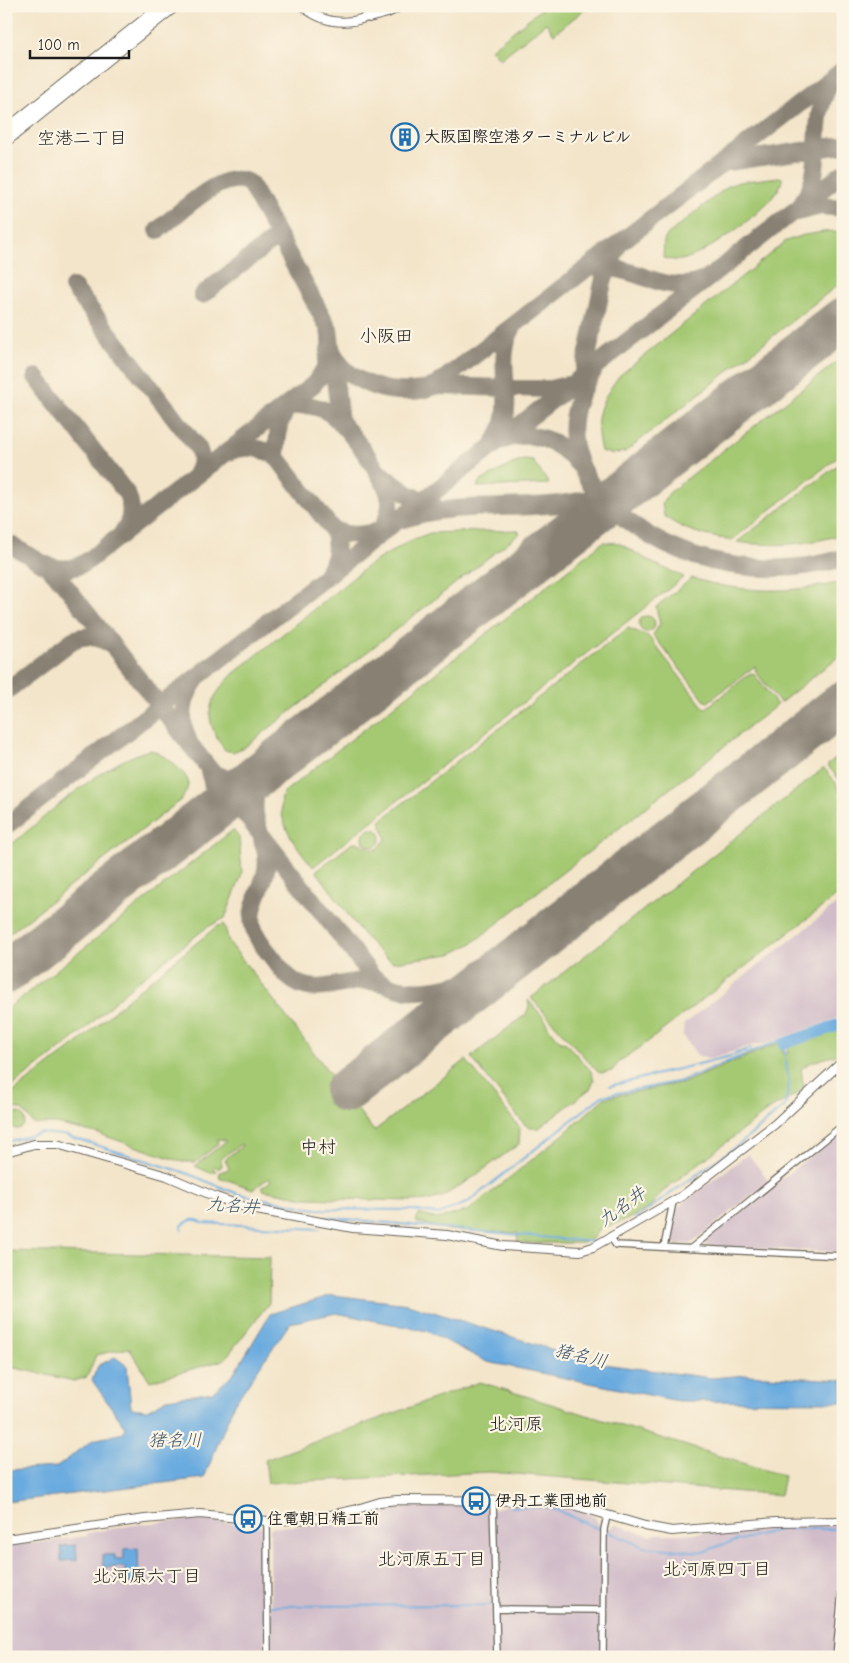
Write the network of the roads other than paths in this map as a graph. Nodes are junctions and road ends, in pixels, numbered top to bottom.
1 (162, 6) edge
2 (168, 6) edge
3 (175, 6) edge
4 (302, 6) edge
5 (386, 6) edge
6 (404, 6) edge
7 (364, 19) junction
8 (6, 130) edge
9 (6, 134) edge
10 (6, 141) edge
11 (843, 1061) edge
12 (843, 1125) edge
13 (6, 1152) edge
14 (673, 1202) junction
15 (610, 1237) junction
16 (664, 1247) junction
17 (690, 1249) junction
18 (843, 1256) edge
19 (493, 1502) junction
20 (607, 1516) junction
21 (267, 1521) junction
22 (843, 1521) edge
23 (6, 1539) edge
24 (843, 1579) edge
25 (496, 1609) junction
26 (602, 1610) junction
27 (268, 1657) edge
28 (496, 1657) edge
29 (603, 1657) edge
30 (836, 1657) edge

1 - 8 highway
2 - 9 street
3 - 10 highway
4 - 7 street
5 - 7 street
6 - 7 street
11 - 14 street
12 - 17 street
13 - 15 street
14 - 15 street
14 - 16 street
15 - 16 street
16 - 17 street
17 - 18 street
19 - 20 street
19 - 21 street
19 - 25 street
20 - 22 street
20 - 26 street
21 - 23 street
21 - 27 street
24 - 30 street
25 - 26 street
25 - 28 street
26 - 29 street

